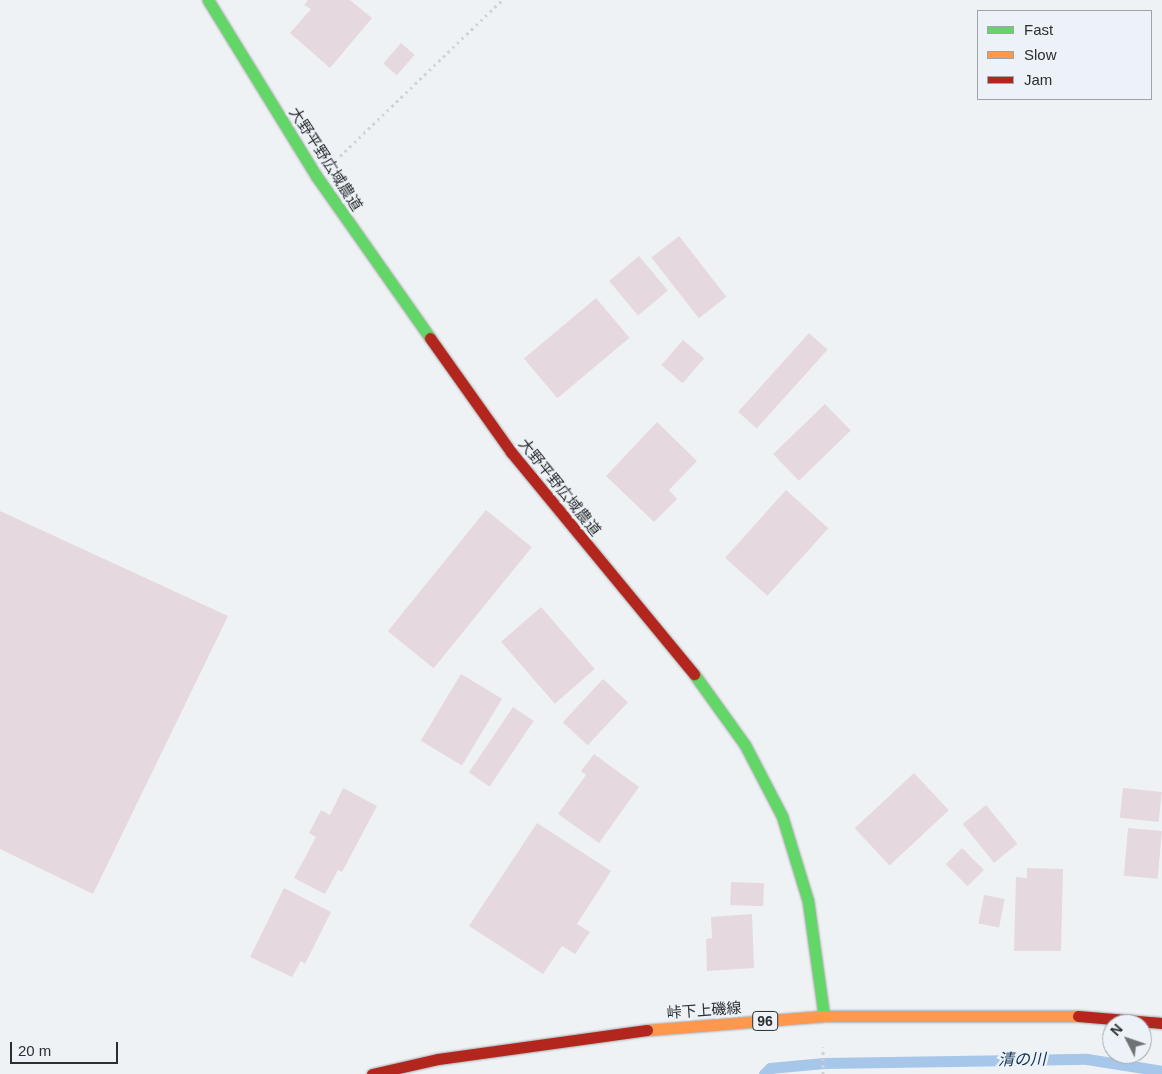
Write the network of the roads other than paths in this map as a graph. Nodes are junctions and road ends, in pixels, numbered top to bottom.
1 (208, 0) edge
2 (824, 1016) junction
3 (1162, 1023) edge
4 (372, 1074) edge

1 - 2 street, 大野平野広域農道
2 - 3 street, 峠下上磯線 / 96
2 - 4 street, 峠下上磯線 / 96

